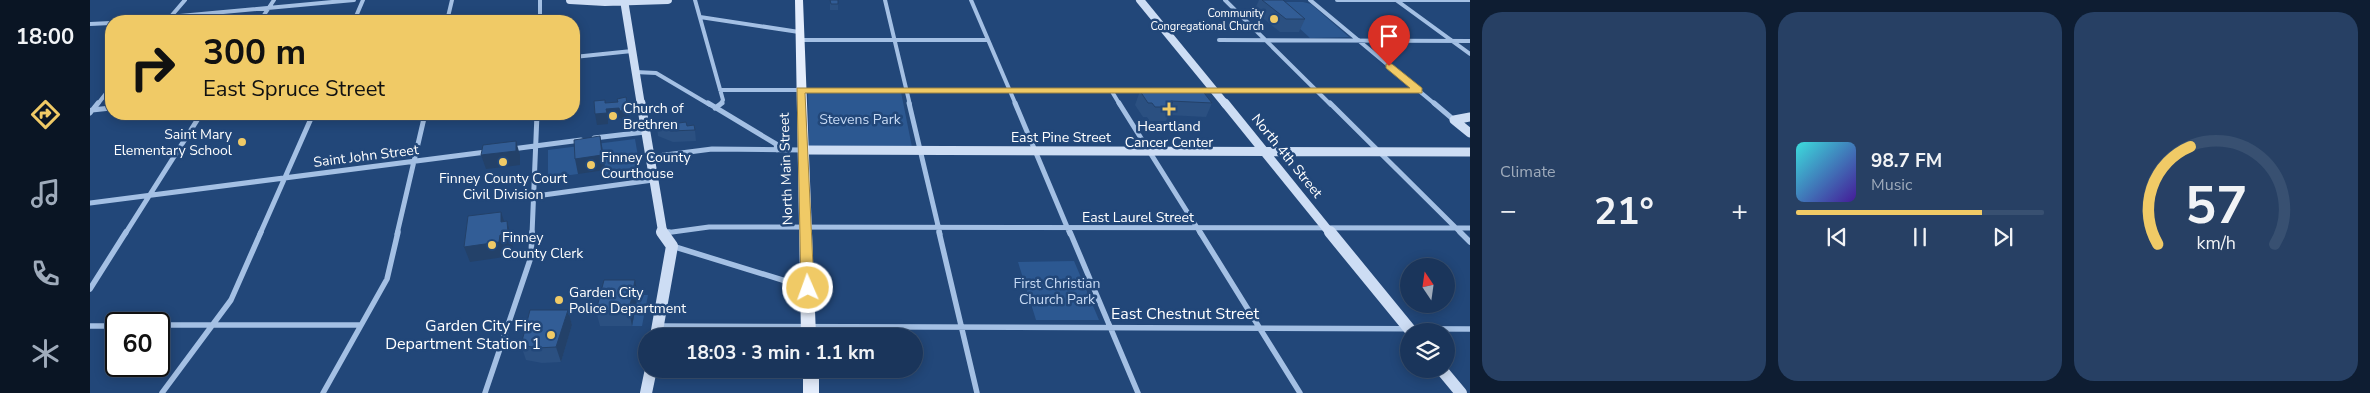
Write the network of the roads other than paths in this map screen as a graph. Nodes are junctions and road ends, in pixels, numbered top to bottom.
1 (185, 0) edge
2 (274, 0) edge
3 (354, 0) edge
4 (363, 0) edge
5 (452, 0) edge
6 (540, 0) edge
7 (570, 0) edge
8 (668, 0) edge
9 (695, 0) edge
10 (798, 0) edge
11 (885, 0) edge
12 (971, 0) edge
13 (1140, 0) edge
14 (1225, 0) edge
15 (1310, 0) edge
16 (1337, 0) edge
17 (1395, 0) edge
18 (1470, 0) edge
19 (625, 1) edge
20 (269, 8) junction
21 (173, 15) edge
22 (193, 15) edge
23 (264, 15) edge
24 (357, 15) edge
25 (448, 15) edge
26 (540, 15) edge
27 (700, 17) junction
28 (105, 23) edge
29 (90, 24) edge
30 (799, 36) junction
31 (895, 40) junction
32 (988, 40) junction
33 (1219, 40) dead end
34 (1266, 41) junction
35 (1359, 41) junction
36 (1452, 41) junction
37 (1470, 41) edge
38 (632, 51) junction
39 (1470, 54) edge
40 (580, 56) edge
41 (636, 72) junction
42 (720, 90) junction
43 (801, 90) junction
44 (907, 90) junction
45 (1009, 90) junction
46 (1111, 90) junction
47 (1215, 90) junction
48 (1316, 90) junction
49 (1419, 90) junction
50 (105, 94) edge
51 (715, 108) junction
52 (105, 109) edge
53 (91, 111) edge
54 (1470, 117) edge
55 (197, 120) edge
56 (310, 120) edge
57 (424, 120) edge
58 (537, 120) edge
59 (1454, 120) junction
60 (645, 132) junction
61 (1470, 132) edge
62 (536, 146) junction
63 (502, 150) edge
64 (777, 150) junction
65 (803, 150) junction
66 (921, 150) junction
67 (1034, 151) junction
68 (1149, 151) junction
69 (1264, 151) junction
70 (493, 152) edge
71 (1378, 152) junction
72 (1470, 152) edge
73 (650, 157) junction
74 (414, 162) junction
75 (285, 178) junction
76 (653, 180) junction
77 (149, 195) junction
78 (536, 196) junction
79 (90, 203) edge
80 (806, 228) junction
81 (939, 228) junction
82 (1067, 228) junction
83 (1197, 228) junction
84 (1327, 228) junction
85 (1456, 228) junction
86 (1470, 228) edge
87 (662, 233) junction
88 (1470, 242) edge
89 (672, 246) junction
90 (808, 288) junction
91 (90, 289) edge
92 (1404, 323) edge
93 (170, 325) edge
94 (213, 325) junction
95 (360, 325) junction
96 (90, 326) edge
97 (105, 326) edge
98 (1110, 327) junction
99 (658, 328) edge
100 (809, 328) edge
101 (962, 328) junction
102 (1259, 328) junction
103 (923, 329) edge
104 (1455, 329) edge
105 (1470, 329) edge
106 (1400, 330) edge
107 (649, 378) edge
108 (811, 378) edge
109 (1449, 378) edge
110 (162, 393) edge
111 (323, 393) edge
112 (485, 393) edge
113 (646, 393) edge
114 (812, 393) edge
115 (977, 393) edge
116 (1138, 393) edge
117 (1300, 393) edge
118 (1461, 393) edge

1 - 21 street
2 - 20 street
3 - 20 street
4 - 24 street
5 - 25 street
6 - 26 street
7 - 19 street
8 - 19 street
9 - 27 street
10 - 30 main road, North Main Street
11 - 31 street
12 - 32 street
13 - 47 street, North 4th Street
14 - 34 street
15 - 35 street
16 - 17 street
17 - 18 street
17 - 36 street
19 - 38 street
20 - 22 street
20 - 23 street
27 - 30 street
27 - 42 street
28 - 29 street
30 - 31 street
30 - 43 main road, North Main Street
31 - 32 street
31 - 44 street
32 - 45 street
33 - 34 street
34 - 35 street
34 - 48 street
35 - 36 street
35 - 49 street
36 - 37 street
36 - 39 street
38 - 40 street
38 - 41 street
41 - 51 street
41 - 60 street
42 - 43 street
42 - 51 street
43 - 44 street
43 - 65 main road, North Main Street
44 - 45 street
44 - 66 street
45 - 46 street
45 - 67 street
46 - 47 street
46 - 68 street
47 - 48 street
47 - 69 street, North 4th Street
48 - 49 street
48 - 71 street
49 - 59 street
50 - 53 street
51 - 64 street
52 - 53 street
54 - 59 street
55 - 77 street
56 - 75 street
57 - 74 street
58 - 62 street
59 - 61 street
60 - 62 street
60 - 73 street
62 - 63 street
62 - 78 street
64 - 65 street
64 - 73 street
65 - 66 street, East Pine Street
65 - 80 main road, North Main Street
66 - 67 street, East Pine Street
66 - 81 street
67 - 68 street, East Pine Street
67 - 82 street
68 - 69 street, East Pine Street
68 - 83 street
69 - 71 street, East Pine Street
69 - 84 street, North 4th Street
70 - 74 street, Saint John Street
71 - 72 street, East Pine Street
71 - 85 street
73 - 76 street
74 - 75 street, Saint John Street
74 - 95 street
75 - 77 street, Saint John Street
75 - 94 street
76 - 78 street
76 - 87 street
77 - 79 street, Saint John Street
77 - 91 street
78 - 112 street
80 - 81 street, East Laurel Street
80 - 87 street, East Laurel Street
80 - 90 main road, North Main Street
81 - 82 street, East Laurel Street
81 - 101 street
82 - 83 street, East Laurel Street
82 - 98 street
83 - 84 street, East Laurel Street
83 - 102 street
84 - 85 street, East Laurel Street
84 - 92 street, North 4th Street
85 - 86 street, East Laurel Street
85 - 88 street
87 - 89 street
89 - 90 street
89 - 99 street
90 - 100 main road, North Main Street
93 - 94 street
94 - 95 street
94 - 110 street
95 - 111 street
96 - 97 street
98 - 101 street, East Chestnut Street
98 - 102 street, East Chestnut Street
98 - 116 street
101 - 103 street, East Chestnut Street
101 - 115 street
102 - 106 street, East Chestnut Street
102 - 117 street
104 - 105 street, East Chestnut Street
107 - 113 street
108 - 114 main road
109 - 118 street

